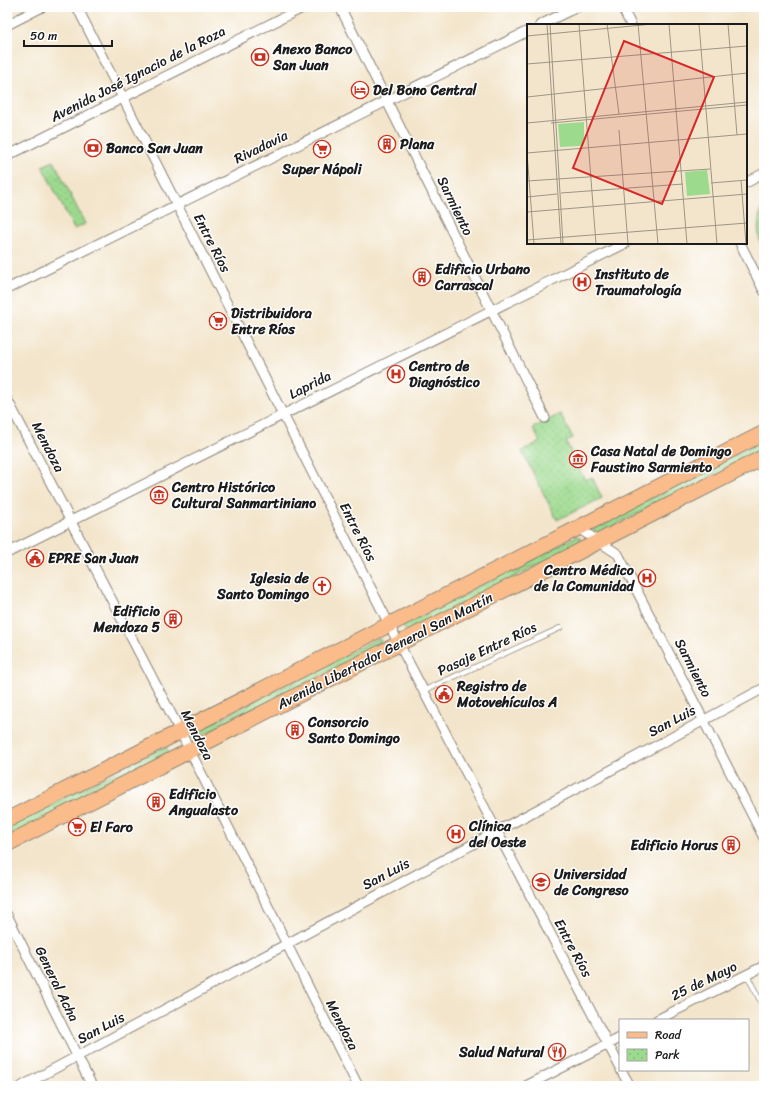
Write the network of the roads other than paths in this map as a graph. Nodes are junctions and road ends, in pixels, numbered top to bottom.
1 (42, 7) edge
2 (77, 7) edge
3 (304, 7) edge
4 (340, 7) edge
5 (577, 7) edge
6 (622, 7) edge
7 (542, 24) edge
8 (630, 24) edge
9 (7, 25) edge
10 (527, 31) edge
11 (123, 98) junction
12 (386, 100) junction
13 (7, 156) edge
14 (764, 173) edge
15 (747, 182) edge
16 (177, 204) junction
17 (624, 244) edge
18 (740, 244) edge
19 (7, 289) edge
20 (764, 291) edge
21 (491, 311) junction
22 (7, 399) edge
23 (283, 415) junction
24 (544, 418) dead end
25 (764, 433) edge
26 (764, 457) edge
27 (70, 521) junction
28 (578, 528) junction
29 (599, 542) junction
30 (7, 554) edge
31 (389, 624) junction
32 (560, 628) dead end
33 (399, 644) junction
34 (764, 688) edge
35 (423, 691) junction
36 (704, 720) junction
37 (180, 731) junction
38 (189, 751) junction
39 (7, 820) edge
40 (496, 831) junction
41 (764, 838) edge
42 (7, 844) edge
43 (7, 915) edge
44 (286, 944) junction
45 (764, 966) edge
46 (747, 975) junction
47 (764, 1008) edge
48 (658, 1019) edge
49 (619, 1038) edge
50 (608, 1044) junction
51 (77, 1056) junction
52 (619, 1065) edge
53 (622, 1071) edge
54 (22, 1086) edge
55 (92, 1086) edge
56 (358, 1086) edge
57 (526, 1086) edge
58 (630, 1086) edge

1 - 9 street
2 - 11 street, Entre Ríos
3 - 11 street, Avenida José Ignacio de la Roza
4 - 12 street, Sarmiento
5 - 7 street
6 - 8 street
10 - 12 street, Rivadavia
11 - 13 street, Avenida José Ignacio de la Roza
11 - 16 street, Entre Ríos
12 - 16 street, Rivadavia
12 - 21 street, Sarmiento
14 - 15 street
16 - 19 street, Rivadavia
16 - 23 street, Entre Ríos
17 - 21 street, Laprida
18 - 20 street
21 - 23 street, Laprida
21 - 24 street, Sarmiento
22 - 27 street, Mendoza
23 - 27 street, Laprida
23 - 31 street, Entre Ríos
25 - 28 main road, Avenida Libertador General San Martín
26 - 29 main road, Avenida Libertador General San Martín
27 - 30 street, Laprida
27 - 37 street, Mendoza
28 - 29 street, Sarmiento
28 - 31 main road, Avenida Libertador General San Martín
29 - 33 main road, Avenida Libertador General San Martín
29 - 36 street, Sarmiento
31 - 33 street, Entre Ríos
31 - 37 main road, Avenida Libertador General San Martín
32 - 35 lane, Pasaje Entre Ríos
33 - 35 street, Entre Ríos
33 - 38 main road, Avenida Libertador General San Martín
34 - 36 street, San Luis
35 - 40 street, Entre Ríos
36 - 40 street, San Luis
36 - 41 street, Sarmiento
37 - 38 street, Mendoza
37 - 39 main road, Avenida Libertador General San Martín
38 - 42 main road, Avenida Libertador General San Martín
38 - 44 street, Mendoza
40 - 44 street, San Luis
40 - 50 street, Entre Ríos
43 - 51 street, General Acha
44 - 51 street, San Luis
44 - 56 street, Mendoza
45 - 46 street, 25 de Mayo
46 - 47 lane
46 - 48 street, 25 de Mayo
49 - 50 street
50 - 52 street, Entre Ríos
50 - 57 street
51 - 54 street, San Luis
51 - 55 street, General Acha
53 - 58 street, Entre Ríos

